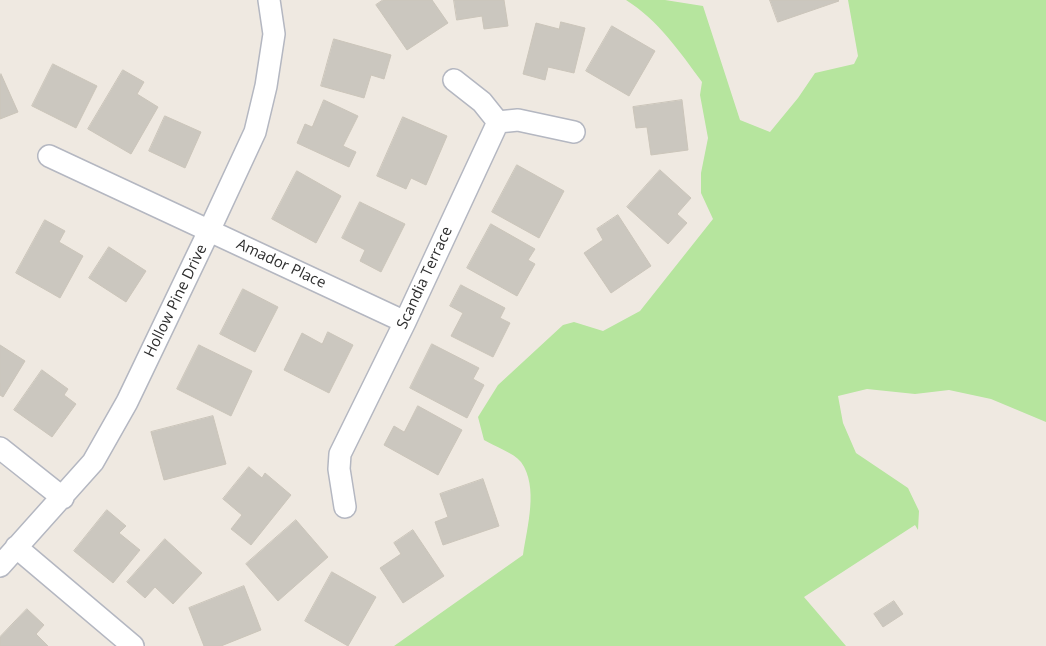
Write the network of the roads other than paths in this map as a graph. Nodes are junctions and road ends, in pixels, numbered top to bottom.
1 (269, 0) edge
2 (454, 80) dead end
3 (498, 122) junction
4 (574, 132) dead end
5 (49, 156) dead end
6 (209, 230) junction
7 (405, 322) junction
8 (0, 448) edge
9 (63, 498) junction
10 (345, 506) dead end
11 (16, 547) junction
12 (0, 566) edge
13 (132, 646) edge

1 - 6 street, Hollow Pine Drive
2 - 3 street
3 - 4 street
3 - 7 street, Scandia Terrace
5 - 6 street, Amador Place
6 - 7 street, Amador Place
6 - 9 street, Hollow Pine Drive
7 - 10 street, Scandia Terrace
8 - 9 street
9 - 11 street, Hollow Pine Drive
11 - 12 street, Hollow Pine Drive
11 - 13 street

